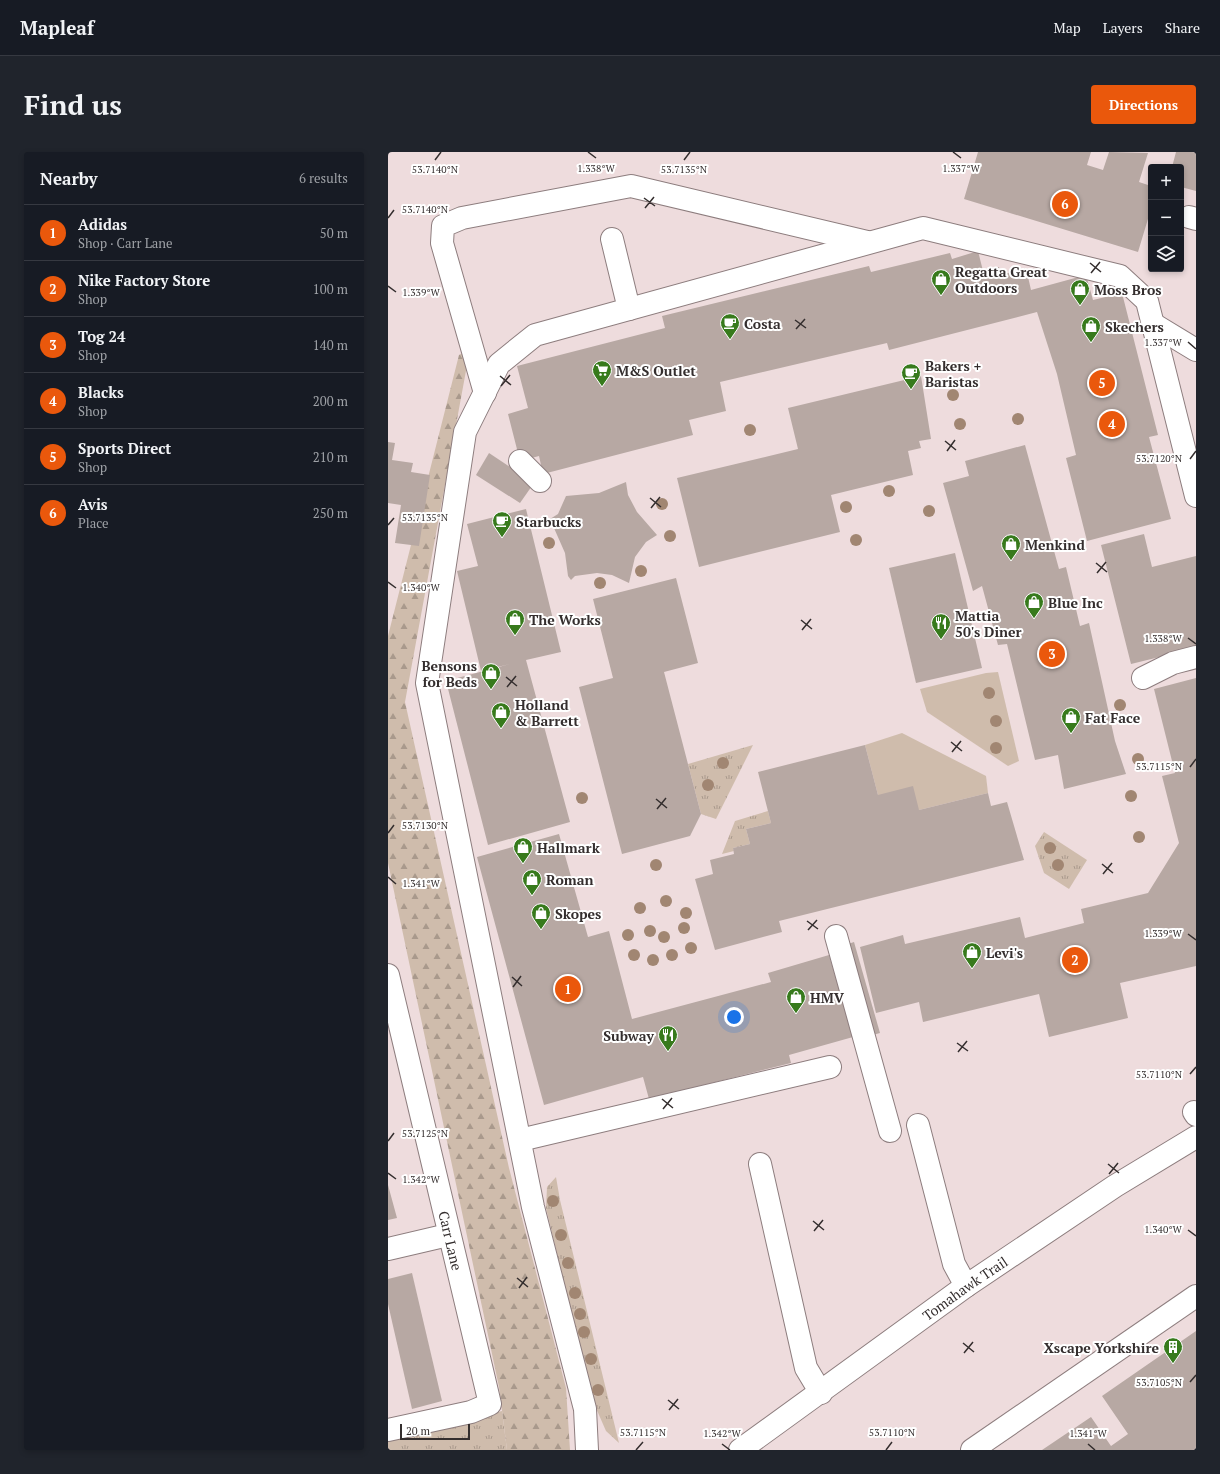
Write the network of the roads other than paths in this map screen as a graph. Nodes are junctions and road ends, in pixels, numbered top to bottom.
1 (612, 240) dead end
2 (870, 243) junction
3 (629, 309) junction
4 (1153, 324) junction
5 (1196, 350) edge
6 (485, 393) junction
7 (520, 461) dead end
8 (540, 481) dead end
9 (1196, 496) edge
10 (1196, 657) edge
11 (1144, 678) dead end
12 (836, 936) dead end
13 (388, 975) edge
14 (830, 1067) dead end
15 (918, 1124) dead end
16 (890, 1131) dead end
17 (1196, 1136) edge
18 (520, 1140) junction
19 (1196, 1152) edge
20 (1196, 1158) edge
21 (760, 1164) dead end
22 (448, 1235) junction
23 (388, 1249) edge
24 (966, 1286) junction
25 (1196, 1296) edge
26 (821, 1393) junction
27 (388, 1430) edge
28 (589, 1447) edge
29 (740, 1450) edge
30 (972, 1450) edge

1 - 3 street
2 - 3 street
2 - 4 street
2 - 6 street
3 - 6 street
4 - 5 street
4 - 9 street
6 - 18 street
7 - 8 street
10 - 11 street
12 - 16 street
13 - 22 street, Carr Lane
14 - 18 street
15 - 24 street
17 - 24 street, Tomahawk Trail
18 - 28 street
19 - 20 street
21 - 26 street
22 - 23 street
22 - 27 street, Carr Lane
24 - 26 street, Tomahawk Trail
25 - 30 street
26 - 29 street, Tomahawk Trail

